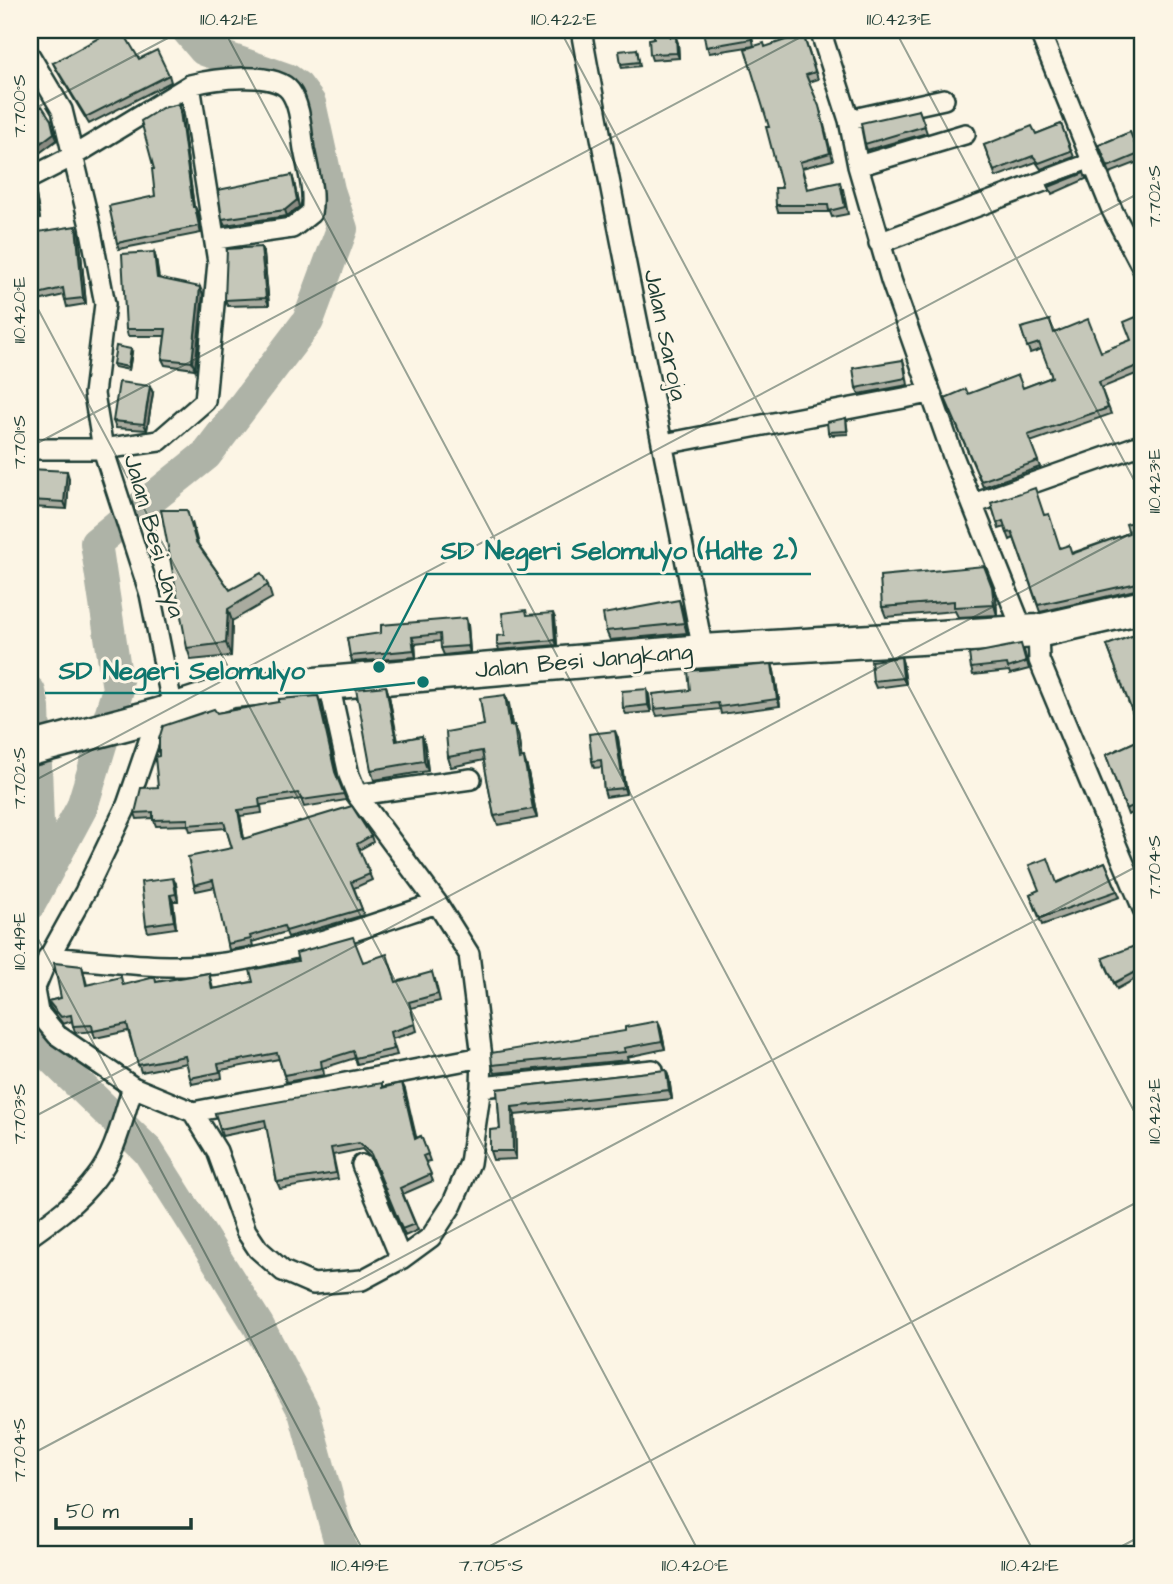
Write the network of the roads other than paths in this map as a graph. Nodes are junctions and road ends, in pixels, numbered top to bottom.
1 (582, 30) edge
2 (820, 30) edge
3 (1039, 30) edge
4 (30, 56) edge
5 (190, 85) junction
6 (944, 99) dead end
7 (849, 120) junction
8 (965, 134) dead end
9 (73, 156) junction
10 (1092, 163) junction
11 (858, 166) junction
12 (30, 178) edge
13 (216, 239) junction
14 (879, 243) junction
15 (1143, 269) edge
16 (930, 393) junction
17 (1143, 443) edge
18 (664, 444) junction
19 (30, 449) edge
20 (103, 449) junction
21 (973, 504) junction
22 (1143, 607) edge
23 (1030, 631) junction
24 (702, 651) junction
25 (328, 684) junction
26 (154, 715) junction
27 (30, 749) edge
28 (471, 779) dead end
29 (357, 795) junction
30 (437, 903) junction
31 (1143, 909) edge
32 (48, 957) junction
33 (482, 1057) junction
34 (653, 1070) edge
35 (133, 1087) junction
36 (481, 1087) junction
37 (193, 1112) junction
38 (362, 1165) dead end
39 (30, 1236) edge
40 (401, 1259) junction

1 - 18 street, Jalan Saroja
2 - 7 street
3 - 10 street
4 - 9 street
5 - 9 street
5 - 13 street
5 - 13 street
6 - 7 street
7 - 11 street
8 - 11 street
9 - 12 street
9 - 20 street
10 - 14 street
10 - 15 street
11 - 14 street
13 - 20 street
14 - 16 street
16 - 18 street
16 - 21 street
17 - 21 street
18 - 24 street, Jalan Saroja
19 - 20 street, Jalan Besi Jaya
20 - 26 street, Jalan Besi Jaya
21 - 23 street
22 - 23 main road, Jalan Besi Jangkang
23 - 24 main road, Jalan Besi Jangkang
23 - 31 street
24 - 25 main road, Jalan Besi Jangkang
25 - 26 main road, Jalan Besi Jangkang
25 - 29 street
26 - 27 main road, Jalan Besi Jangkang
26 - 32 street
28 - 29 street
29 - 30 street
30 - 32 street
30 - 33 street
32 - 35 street
33 - 36 street
33 - 37 street
34 - 36 street
35 - 37 street
35 - 39 street
36 - 40 street
37 - 40 street
38 - 40 street

